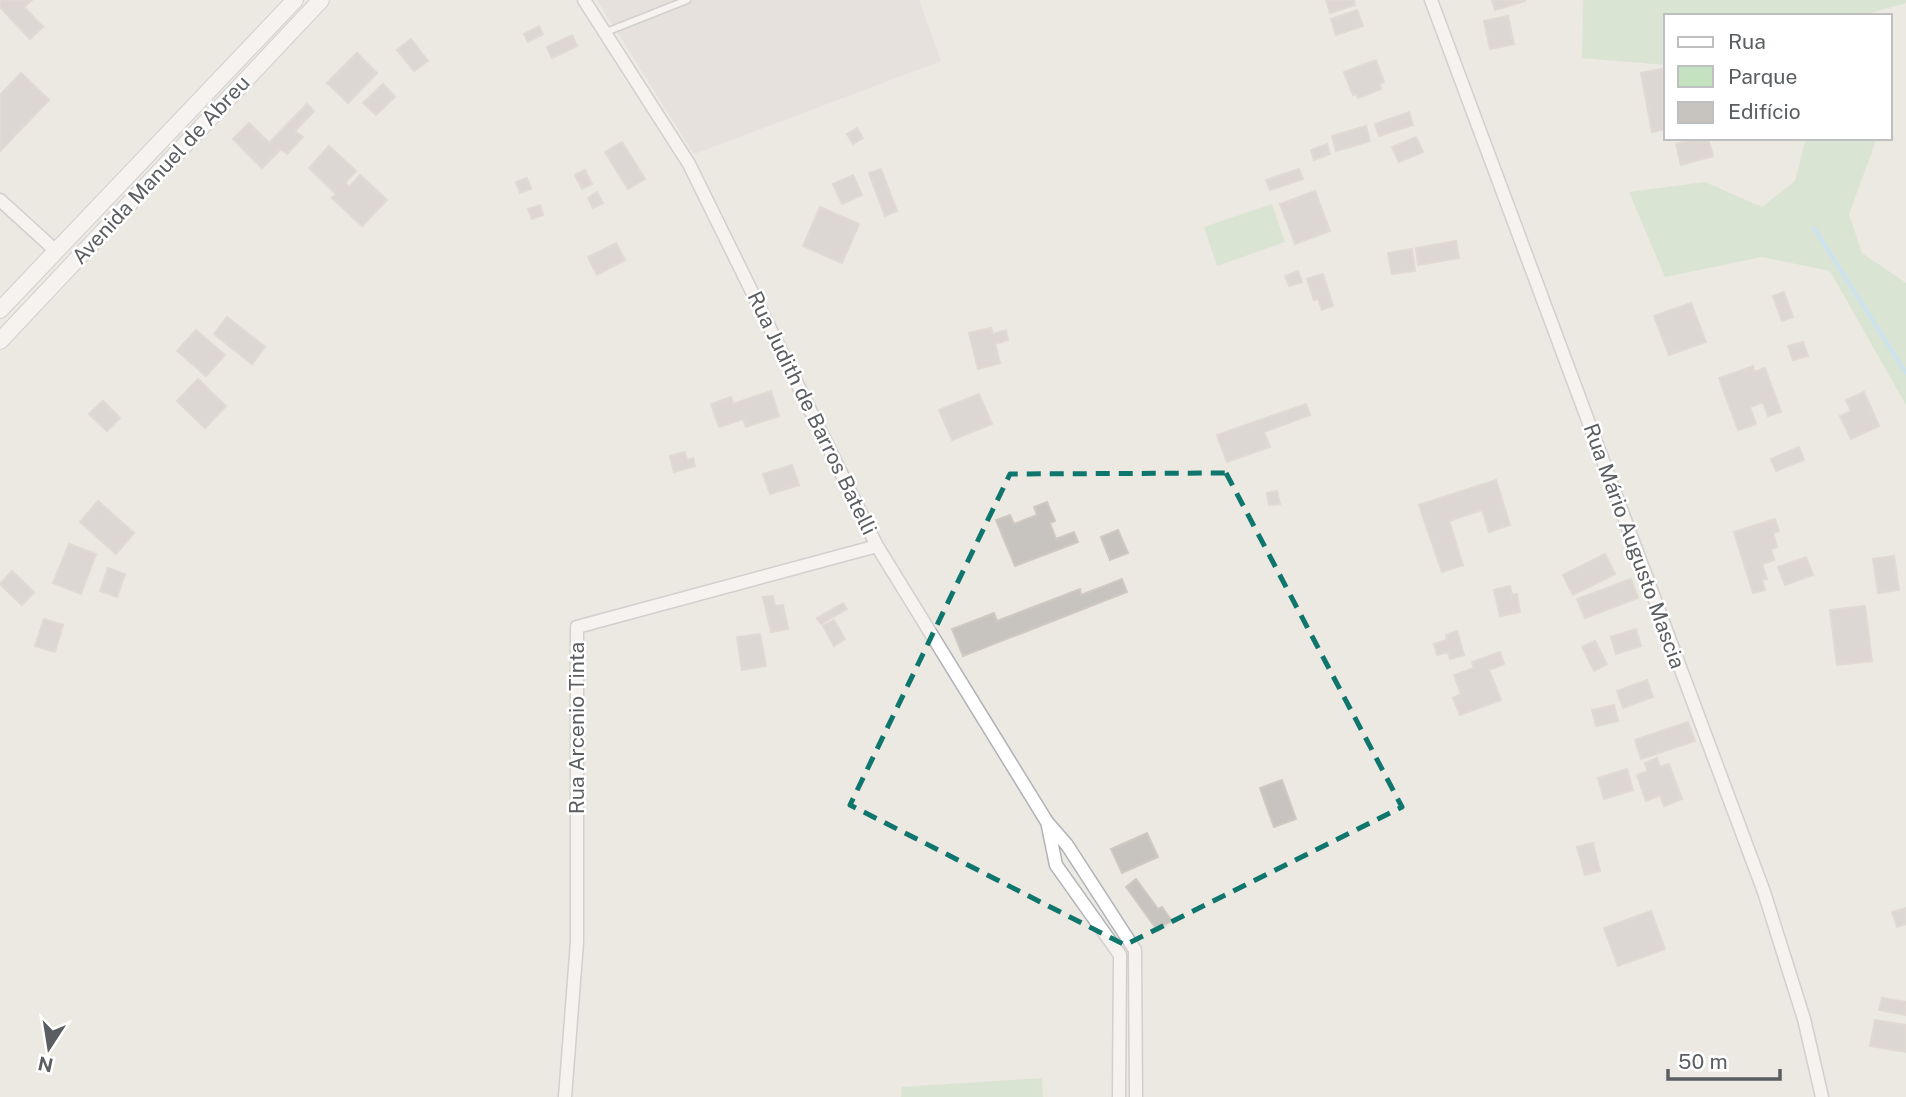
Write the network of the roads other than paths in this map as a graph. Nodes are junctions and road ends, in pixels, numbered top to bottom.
1 (321, 0) edge
2 (584, 0) edge
3 (687, 0) edge
4 (1431, 0) edge
5 (289, 2) edge
6 (604, 33) junction
7 (0, 200) edge
8 (56, 251) junction
9 (0, 310) edge
10 (0, 341) edge
11 (877, 546) junction
12 (1047, 822) junction
13 (565, 1097) edge
14 (1119, 1097) edge
15 (1136, 1097) edge
16 (1822, 1097) edge

1 - 10 main road, Avenida Manuel de Abreu
2 - 6 street, Rua Judith de Barros Batelli
3 - 6 lane
4 - 16 street, Rua Mário Augusto Mascia
5 - 8 main road, Avenida Manuel de Abreu
6 - 11 street, Rua Judith de Barros Batelli
7 - 8 street
8 - 9 main road, Avenida Manuel de Abreu
11 - 12 street, Rua Judith de Barros Batelli
11 - 13 street, Rua Arcenio Tinta
12 - 14 street, Rua Judith de Barros Batelli
12 - 15 street, Rua Judith de Barros Batelli

